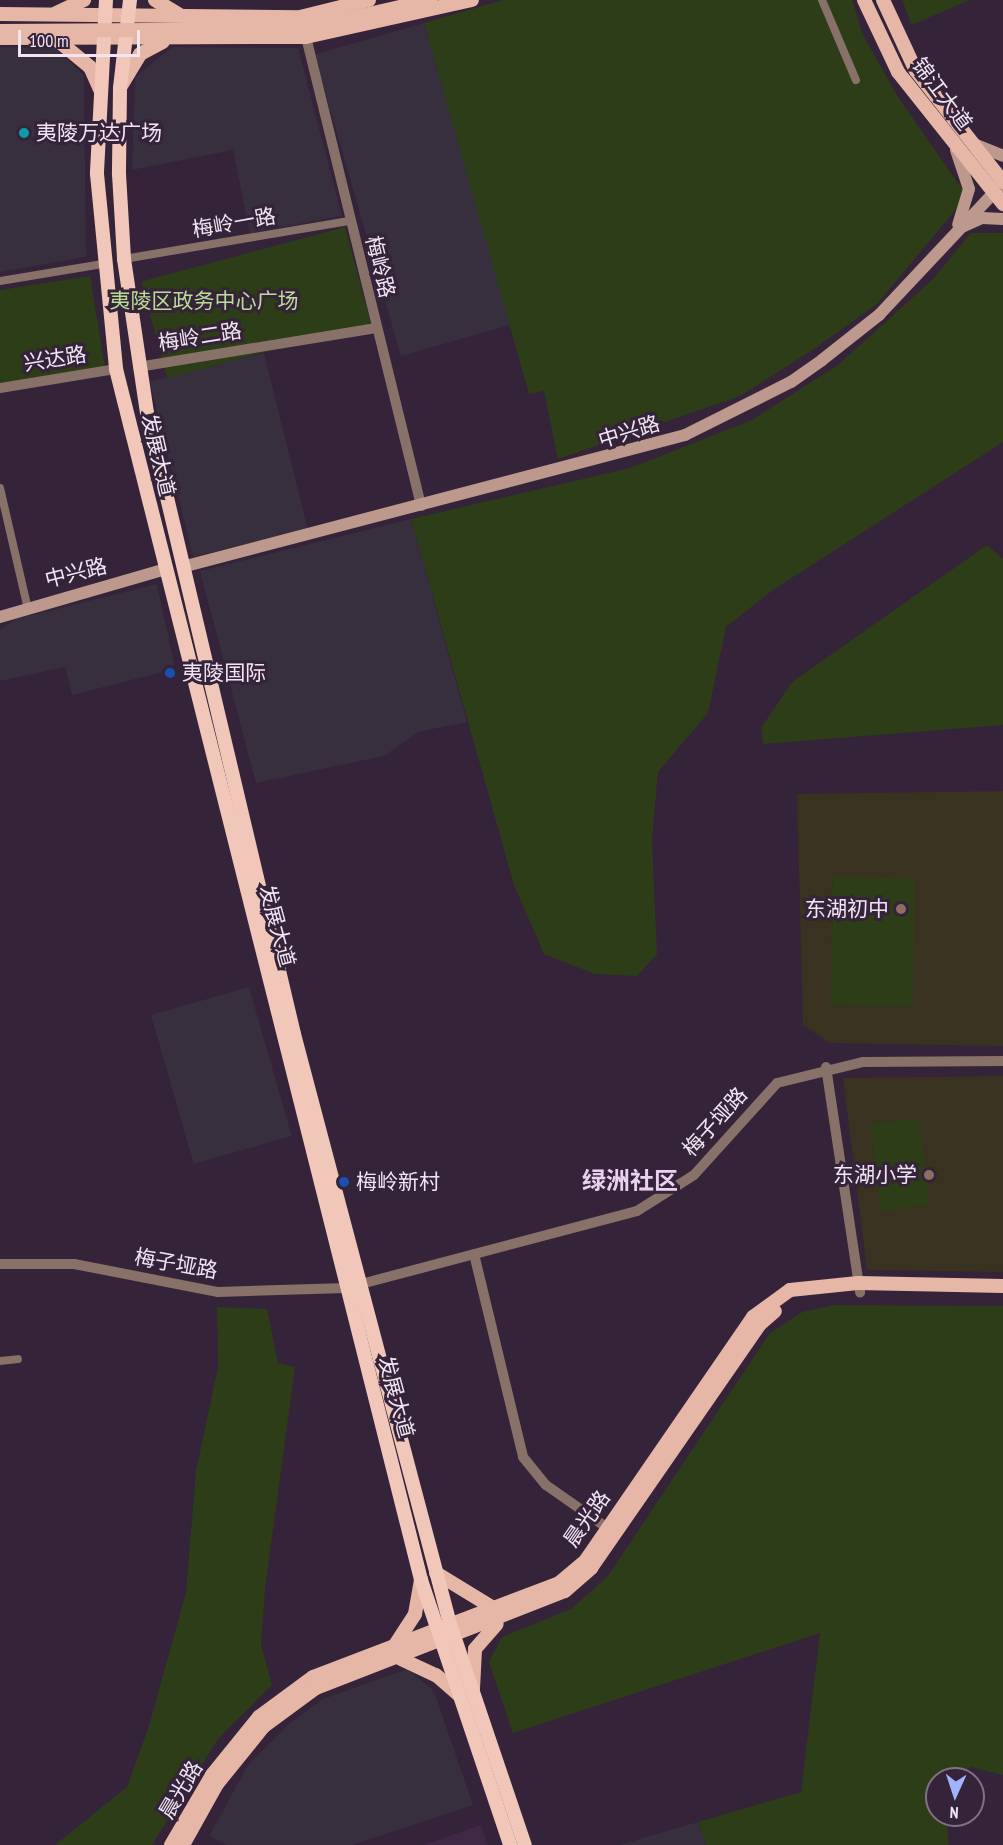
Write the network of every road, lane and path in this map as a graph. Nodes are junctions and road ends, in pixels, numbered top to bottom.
1 (84, 0) edge
2 (106, 0) edge
3 (130, 0) edge
4 (155, 0) edge
5 (369, 0) edge
6 (396, 0) edge
7 (431, 0) edge
8 (472, 0) edge
9 (822, 0) edge
10 (864, 0) edge
11 (883, 0) edge
12 (0, 14) edge
13 (52, 15) junction
14 (104, 16) junction
15 (126, 17) junction
16 (184, 18) junction
17 (0, 23) edge
18 (0, 31) edge
19 (306, 37) junction
20 (0, 38) edge
21 (54, 38) junction
22 (178, 38) junction
23 (103, 39) junction
24 (125, 39) junction
25 (856, 80) dead end
26 (120, 88) junction
27 (100, 89) junction
28 (957, 139) junction
29 (1003, 156) edge
30 (1000, 186) edge
31 (1003, 204) edge
32 (1003, 219) edge
33 (349, 221) junction
34 (952, 233) junction
35 (124, 260) junction
36 (103, 264) junction
37 (0, 281) edge
38 (375, 328) junction
39 (138, 367) junction
40 (116, 369) junction
41 (0, 388) edge
42 (0, 488) edge
43 (421, 506) junction
44 (186, 566) junction
45 (163, 570) junction
46 (27, 605) junction
47 (0, 617) edge
48 (1003, 1061) edge
49 (826, 1067) junction
50 (474, 1254) junction
51 (0, 1264) edge
52 (361, 1284) junction
53 (1003, 1286) edge
54 (346, 1288) junction
55 (859, 1288) junction
56 (1003, 1294) edge
57 (18, 1359) dead end
58 (0, 1361) edge
59 (612, 1531) junction
60 (436, 1572) junction
61 (422, 1580) junction
62 (500, 1613) junction
63 (450, 1624) junction
64 (437, 1636) junction
65 (455, 1638) junction
66 (395, 1645) junction
67 (401, 1659) junction
68 (466, 1693) junction
69 (171, 1845) edge
70 (183, 1845) edge
71 (510, 1845) edge
72 (525, 1845) edge

1 - 13 main road
2 - 14 highway, 发展大道
3 - 15 highway, 发展大道
4 - 16 main road
5 - 16 main road
6 - 17 main road
7 - 18 main road, bridge
8 - 19 main road
9 - 25 street
10 - 28 main road, 锦江大道
11 - 28 main road, 锦江大道
12 - 13 main road
13 - 14 main road
14 - 15 main road
14 - 23 highway, 发展大道
15 - 16 main road
15 - 24 highway, 发展大道
19 - 22 main road
19 - 33 street, 梅岭路
20 - 21 main road
21 - 23 main road
21 - 27 main road
22 - 24 main road
22 - 26 main road
23 - 24 main road
23 - 27 highway, 发展大道
24 - 26 highway, 发展大道
26 - 35 highway, 发展大道
27 - 36 highway, 发展大道
28 - 29 main road
28 - 30 main road, 锦江大道
28 - 34 main road
30 - 31 main road, 锦江大道
30 - 34 main road, 中兴路
32 - 34 main road
33 - 35 street, 梅岭一路
33 - 38 street, 梅岭路
34 - 43 main road, 中兴路
35 - 39 highway, 发展大道
36 - 37 street
36 - 40 highway, 发展大道
38 - 39 street, 梅岭二路
38 - 43 street, 梅岭路
39 - 44 highway, 发展大道
40 - 41 street, 兴达路
40 - 45 highway, 发展大道
42 - 46 street
43 - 44 main road, 中兴路
44 - 52 highway, 发展大道
45 - 46 main road, 中兴路
45 - 54 highway, 发展大道
46 - 47 main road, 中兴路
48 - 49 street, 梅子垭路
49 - 50 street, 梅子垭路
49 - 55 street
50 - 52 street, 梅子垭路
50 - 59 street
51 - 54 street, 梅子垭路
52 - 60 highway, 发展大道
53 - 55 main road, 晨光路
54 - 61 highway, 发展大道
55 - 56 main road, 晨光路
55 - 59 main road, 晨光路
57 - 58 street
59 - 62 main road, 晨光路
60 - 62 main road
60 - 63 highway, 发展大道
61 - 64 highway, 发展大道
61 - 66 main road
62 - 63 main road, 晨光路
62 - 65 main road, 晨光路
62 - 68 main road
63 - 64 main road, 晨光路
63 - 65 highway, 发展大道
64 - 65 main road, 晨光路
64 - 66 main road, 晨光路
64 - 67 main road, 晨光路
64 - 68 highway, 发展大道
65 - 68 highway, 发展大道
66 - 69 main road, 晨光路
67 - 68 main road
67 - 70 main road, 晨光路
68 - 71 highway, 发展大道
68 - 72 highway, 发展大道

